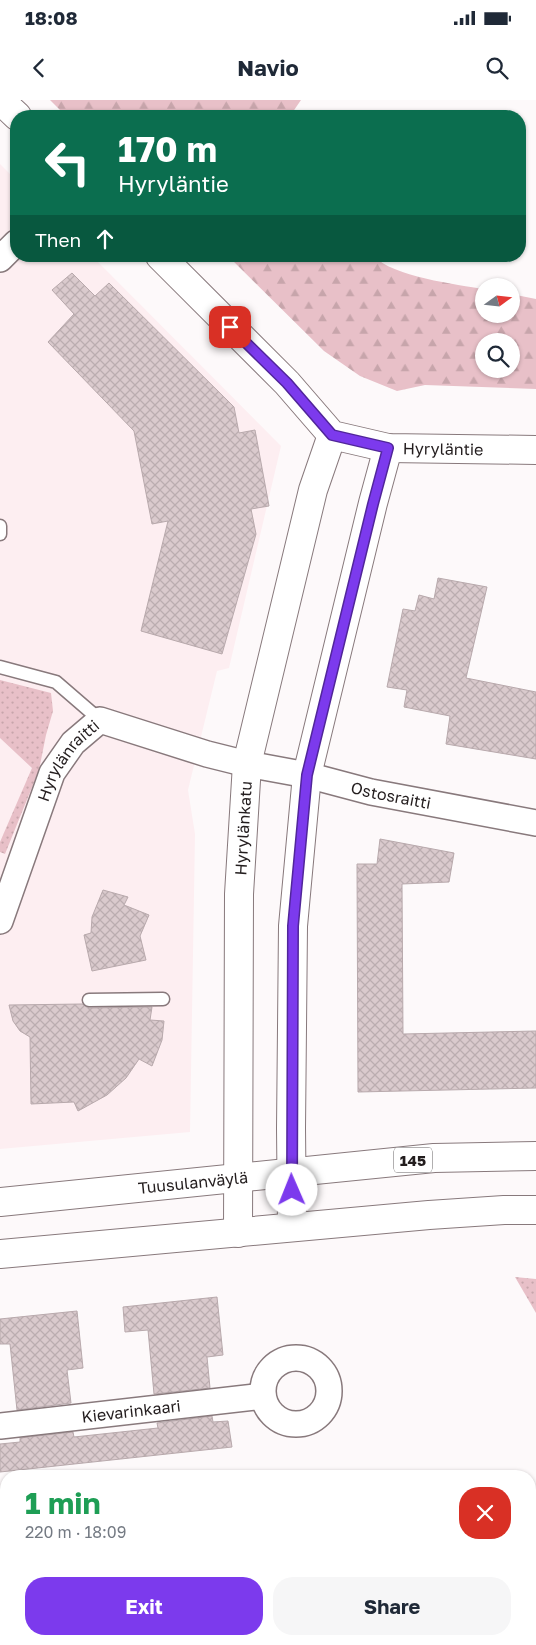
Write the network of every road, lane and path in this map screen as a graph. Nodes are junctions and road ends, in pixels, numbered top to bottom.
1 (0, 100) edge
2 (11, 110) edge
3 (10, 249) edge
4 (0, 259) edge
5 (166, 262) edge
6 (332, 435) junction
7 (388, 448) junction
8 (536, 450) edge
9 (0, 526) edge
10 (0, 534) edge
11 (0, 667) edge
12 (100, 720) junction
13 (247, 764) junction
14 (307, 775) junction
15 (536, 823) edge
16 (0, 922) edge
17 (89, 1000) dead end
18 (163, 1000) dead end
19 (536, 1156) edge
20 (291, 1172) junction
21 (238, 1178) junction
22 (0, 1202) edge
23 (536, 1210) edge
24 (292, 1228) junction
25 (238, 1233) junction
26 (0, 1254) edge
27 (263, 1396) dead end
28 (0, 1426) edge

1 - 2 street
3 - 4 street
5 - 6 street
6 - 7 street, Hyryläntie
6 - 13 street, Hyrylänkatu
7 - 8 street, Hyryläntie
7 - 14 street
9 - 10 lane
11 - 12 lane
12 - 13 street, Hyrylänraitti
12 - 16 street, Hyrylänraitti
13 - 14 street, Ostosraitti
13 - 21 street, Hyrylänkatu
14 - 15 street, Ostosraitti
14 - 20 street
17 - 18 lane
19 - 20 street, Tuusulanväylä / 145
20 - 21 street, Tuusulanväylä / 145
20 - 24 street
21 - 22 street, Tuusulanväylä / 145
21 - 25 street, Hyrylänkatu
23 - 24 street
24 - 25 street
25 - 26 street
27 - 28 street, Kievarinkaari

